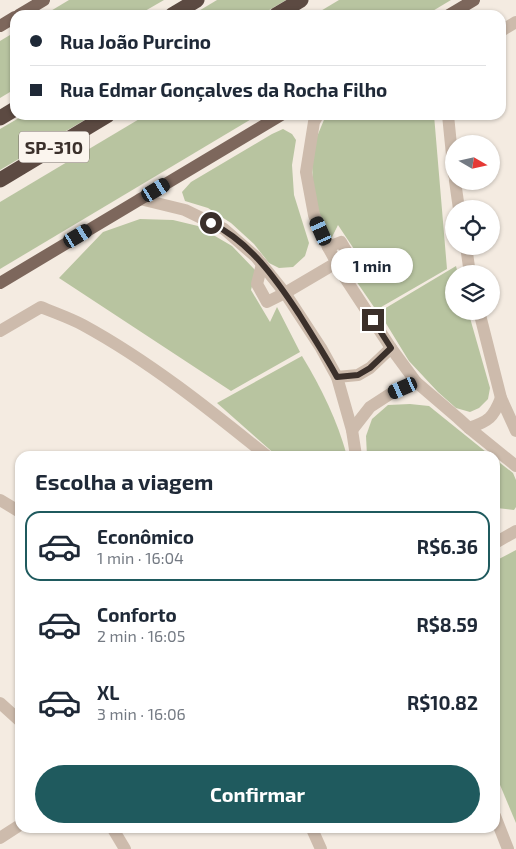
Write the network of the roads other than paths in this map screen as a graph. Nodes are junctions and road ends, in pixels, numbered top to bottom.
1 (44, 0) edge
2 (196, 0) edge
3 (301, 0) edge
4 (474, 0) edge
5 (27, 10) edge
6 (180, 10) edge
7 (284, 10) edge
8 (457, 10) edge
9 (100, 120) edge
10 (272, 120) edge
11 (315, 120) edge
12 (448, 120) edge
13 (450, 135) edge
14 (0, 180) edge
15 (140, 199) junction
16 (328, 247) junction
17 (336, 263) junction
18 (262, 264) junction
19 (345, 278) junction
20 (0, 283) edge
21 (285, 293) junction
22 (481, 320) edge
23 (0, 331) edge
24 (391, 348) junction
25 (337, 377) junction
26 (416, 382) junction
27 (501, 398) junction
28 (469, 428) junction
29 (352, 430) junction
30 (516, 431) edge
31 (261, 451) edge
32 (355, 451) edge
33 (497, 451) edge
34 (500, 453) edge
35 (516, 466) edge
36 (0, 500) edge
37 (15, 509) edge
38 (516, 531) edge
39 (500, 540) edge
40 (0, 703) edge
41 (15, 716) edge
42 (15, 828) edge
43 (500, 829) edge
44 (115, 833) edge
45 (314, 833) edge
46 (0, 838) edge
47 (125, 849) edge
48 (321, 849) edge
49 (508, 849) edge

1 - 5 main road
2 - 6 highway
3 - 7 highway
4 - 8 main road
9 - 14 highway, SP-310
10 - 15 main road
11 - 16 street
12 - 13 street
15 - 18 street
15 - 20 main road
16 - 17 street
16 - 19 street
17 - 19 street
17 - 21 street
18 - 21 street
18 - 21 street
19 - 24 street
21 - 25 street
22 - 27 street
23 - 31 street
24 - 25 street
24 - 26 street
25 - 29 street
26 - 28 street
26 - 29 street
27 - 28 street
27 - 30 street
28 - 33 street
29 - 32 street
34 - 35 street
36 - 37 street
38 - 39 street
40 - 41 street
42 - 46 street
43 - 49 street
44 - 47 street
45 - 48 street

